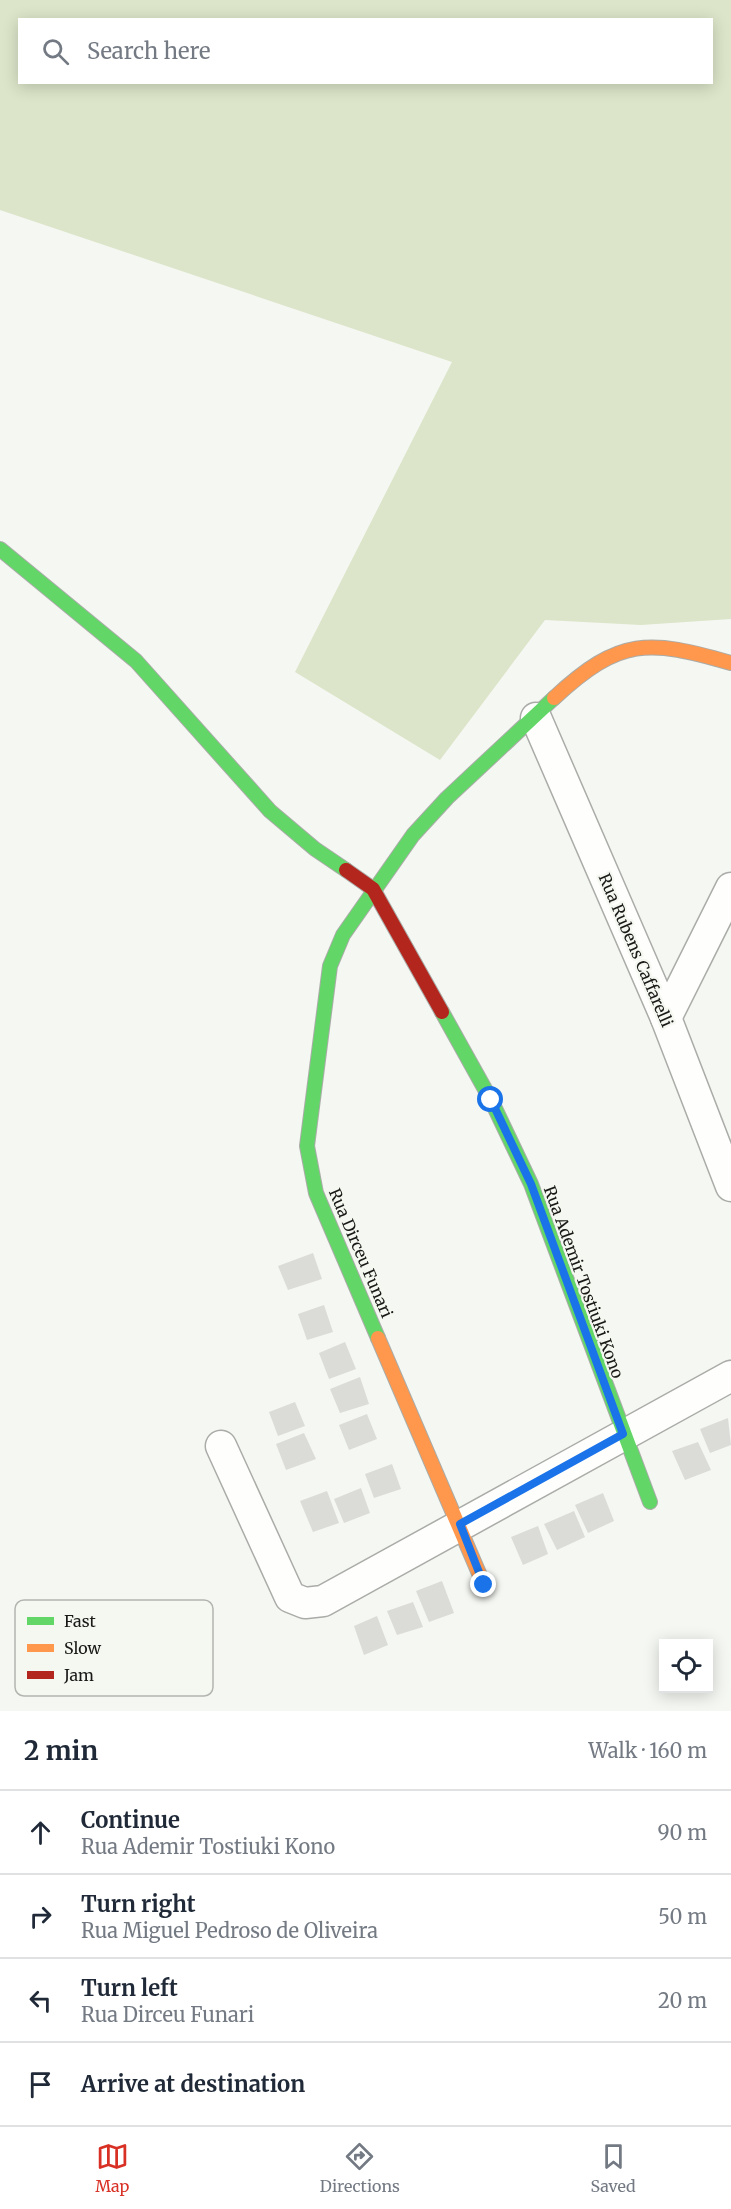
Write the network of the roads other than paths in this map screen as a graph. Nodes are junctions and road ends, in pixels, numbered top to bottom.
1 (0, 549) edge
2 (731, 663) edge
3 (536, 718) junction
4 (731, 888) edge
5 (373, 889) junction
6 (666, 1018) junction
7 (731, 1186) edge
8 (731, 1376) edge
9 (623, 1434) junction
10 (222, 1446) dead end
11 (650, 1502) dead end
12 (460, 1524) junction
13 (484, 1585) dead end

1 - 5 street
2 - 3 street, Rua Dirceu Funari
3 - 5 street, Rua Dirceu Funari
3 - 6 street, Rua Rubens Caffarelli
4 - 6 street
5 - 9 street, Rua Ademir Tostiuki Kono
5 - 12 street, Rua Dirceu Funari
6 - 7 street, Rua Rubens Caffarelli
8 - 9 street
9 - 11 street, Rua Ademir Tostiuki Kono
9 - 12 street
10 - 12 street
12 - 13 street, Rua Dirceu Funari

